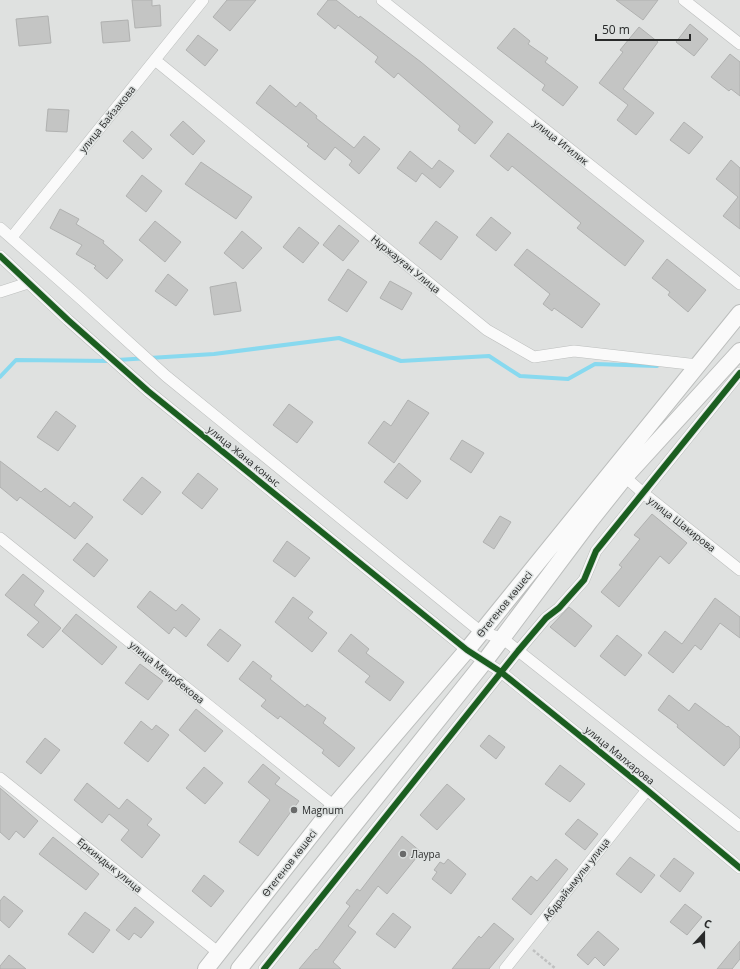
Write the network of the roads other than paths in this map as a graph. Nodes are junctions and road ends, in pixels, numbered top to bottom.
1 (203, 0) edge
2 (382, 0) edge
3 (684, 0) edge
4 (740, 44) edge
5 (155, 60) junction
6 (0, 228) edge
7 (12, 237) junction
8 (0, 256) edge
9 (28, 283) junction
10 (740, 284) edge
11 (0, 292) edge
12 (740, 313) edge
13 (739, 355) edge
14 (698, 365) junction
15 (740, 373) edge
16 (625, 478) junction
17 (642, 492) junction
18 (0, 538) edge
19 (740, 570) edge
20 (481, 632) junction
21 (502, 638) junction
22 (467, 650) junction
23 (518, 651) junction
24 (485, 661) junction
25 (501, 672) junction
26 (0, 778) edge
27 (647, 790) junction
28 (334, 806) junction
29 (740, 826) edge
30 (740, 868) edge
31 (219, 952) junction
32 (206, 969) edge
33 (239, 969) edge
34 (264, 969) edge
35 (505, 969) edge

1 - 5 street, улица Байзакова
2 - 10 street, улица Игилик
3 - 4 street
5 - 7 street, улица Байзакова
5 - 14 street, Нұржауған Улица
6 - 7 street, улица Жана коныс
7 - 20 street, улица Жана коныс
8 - 9 street, улица Жана коныс
9 - 11 street
9 - 22 street, улица Жана коныс
12 - 14 main road, Өтегенов көшесі
13 - 16 main road, Өтегенов көшесі
14 - 20 main road, Өтегенов көшесі
15 - 17 street
16 - 17 street, улица Шакирова
16 - 21 main road, Өтегенов көшесі
17 - 19 street, улица Шакирова
17 - 23 street
18 - 28 street, улица Меирбекова
20 - 21 street, улица Жана коныс
20 - 22 main road, Өтегенов көшесі
21 - 23 street, улица Малхарова
21 - 24 main road, Өтегенов көшесі
22 - 24 street, улица Жана коныс
22 - 28 main road, Өтегенов көшесі
23 - 25 street
23 - 29 street, улица Малхарова
24 - 25 street, улица Малхарова
24 - 33 main road, Өтегенов көшесі
25 - 27 street, улица Малхарова
25 - 34 street
26 - 31 street, Еркиндык улица
27 - 30 street, улица Малхарова
27 - 35 street, Абдрайымулы улица
28 - 31 main road, Өтегенов көшесі
31 - 32 main road, Өтегенов көшесі

